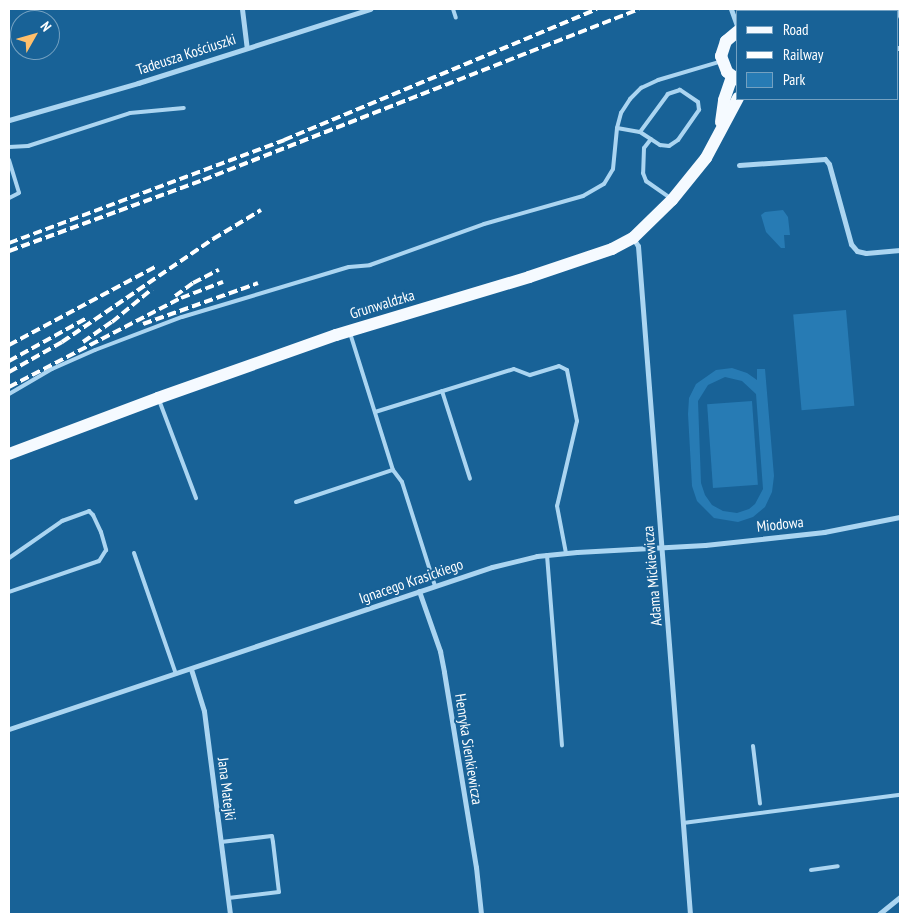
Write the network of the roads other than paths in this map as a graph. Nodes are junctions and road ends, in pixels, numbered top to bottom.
1 (242, 9) edge
2 (370, 9) edge
3 (453, 9) edge
4 (731, 9) edge
5 (899, 9) edge
6 (900, 16) edge
7 (456, 18) dead end
8 (736, 24) edge
9 (736, 31) edge
10 (247, 46) junction
11 (722, 61) junction
12 (735, 78) edge
13 (737, 100) edge
14 (184, 108) dead end
15 (9, 120) edge
16 (720, 127) junction
17 (616, 128) junction
18 (640, 132) junction
19 (651, 139) junction
20 (9, 147) edge
21 (9, 160) edge
22 (739, 165) dead end
23 (9, 198) edge
24 (672, 200) junction
25 (632, 238) junction
26 (900, 250) edge
27 (349, 331) junction
28 (442, 391) junction
29 (9, 394) edge
30 (158, 398) junction
31 (376, 412) junction
32 (9, 454) edge
33 (393, 470) junction
34 (470, 479) dead end
35 (196, 498) dead end
36 (296, 502) dead end
37 (900, 517) edge
38 (661, 547) junction
39 (134, 553) dead end
40 (566, 553) junction
41 (547, 555) junction
42 (9, 558) edge
43 (435, 586) junction
44 (419, 591) junction
45 (9, 592) edge
46 (191, 669) junction
47 (176, 674) junction
48 (9, 729) edge
49 (562, 745) dead end
50 (753, 746) dead end
51 (900, 795) edge
52 (760, 804) dead end
53 (683, 823) junction
54 (221, 842) junction
55 (838, 866) dead end
56 (811, 870) dead end
57 (900, 896) edge
58 (228, 898) junction
59 (230, 914) edge
60 (481, 914) edge
61 (690, 914) edge
62 (879, 914) edge

1 - 10 street
2 - 10 street, Tadeusza Kościuszki
3 - 7 lane
4 - 8 street
5 - 6 street
9 - 11 main road
10 - 15 street, Tadeusza Kościuszki
11 - 12 main road
11 - 17 lane
12 - 16 main road, Grunwaldzka
13 - 16 main road, Grunwaldzka
14 - 20 lane
16 - 24 main road, Grunwaldzka
17 - 18 lane
17 - 29 lane
18 - 19 lane
18 - 19 lane
19 - 24 lane
21 - 23 lane
22 - 26 street
24 - 25 main road, Grunwaldzka
25 - 27 main road, Grunwaldzka
25 - 38 street, Adama Mickiewicza
27 - 30 main road, Grunwaldzka
27 - 31 lane
28 - 31 lane
28 - 34 lane
28 - 40 lane
30 - 32 main road, Grunwaldzka
30 - 35 lane
31 - 33 lane
33 - 36 lane
33 - 43 lane
37 - 38 street, Miodowa
38 - 40 street, Ignacego Krasickiego
38 - 53 street, Adama Mickiewicza
39 - 47 lane
40 - 41 street, Ignacego Krasickiego
41 - 43 street, Ignacego Krasickiego
41 - 49 lane
42 - 45 lane
43 - 44 street, Ignacego Krasickiego
44 - 46 street, Ignacego Krasickiego
44 - 60 street, Henryka Sienkiewicza
46 - 47 street, Ignacego Krasickiego
46 - 54 street, Jana Matejki
47 - 48 street, Ignacego Krasickiego
50 - 52 lane
51 - 53 lane
53 - 61 street, Adama Mickiewicza
54 - 58 street, Jana Matejki
54 - 58 lane
55 - 56 lane
57 - 62 street
58 - 59 street, Jana Matejki

